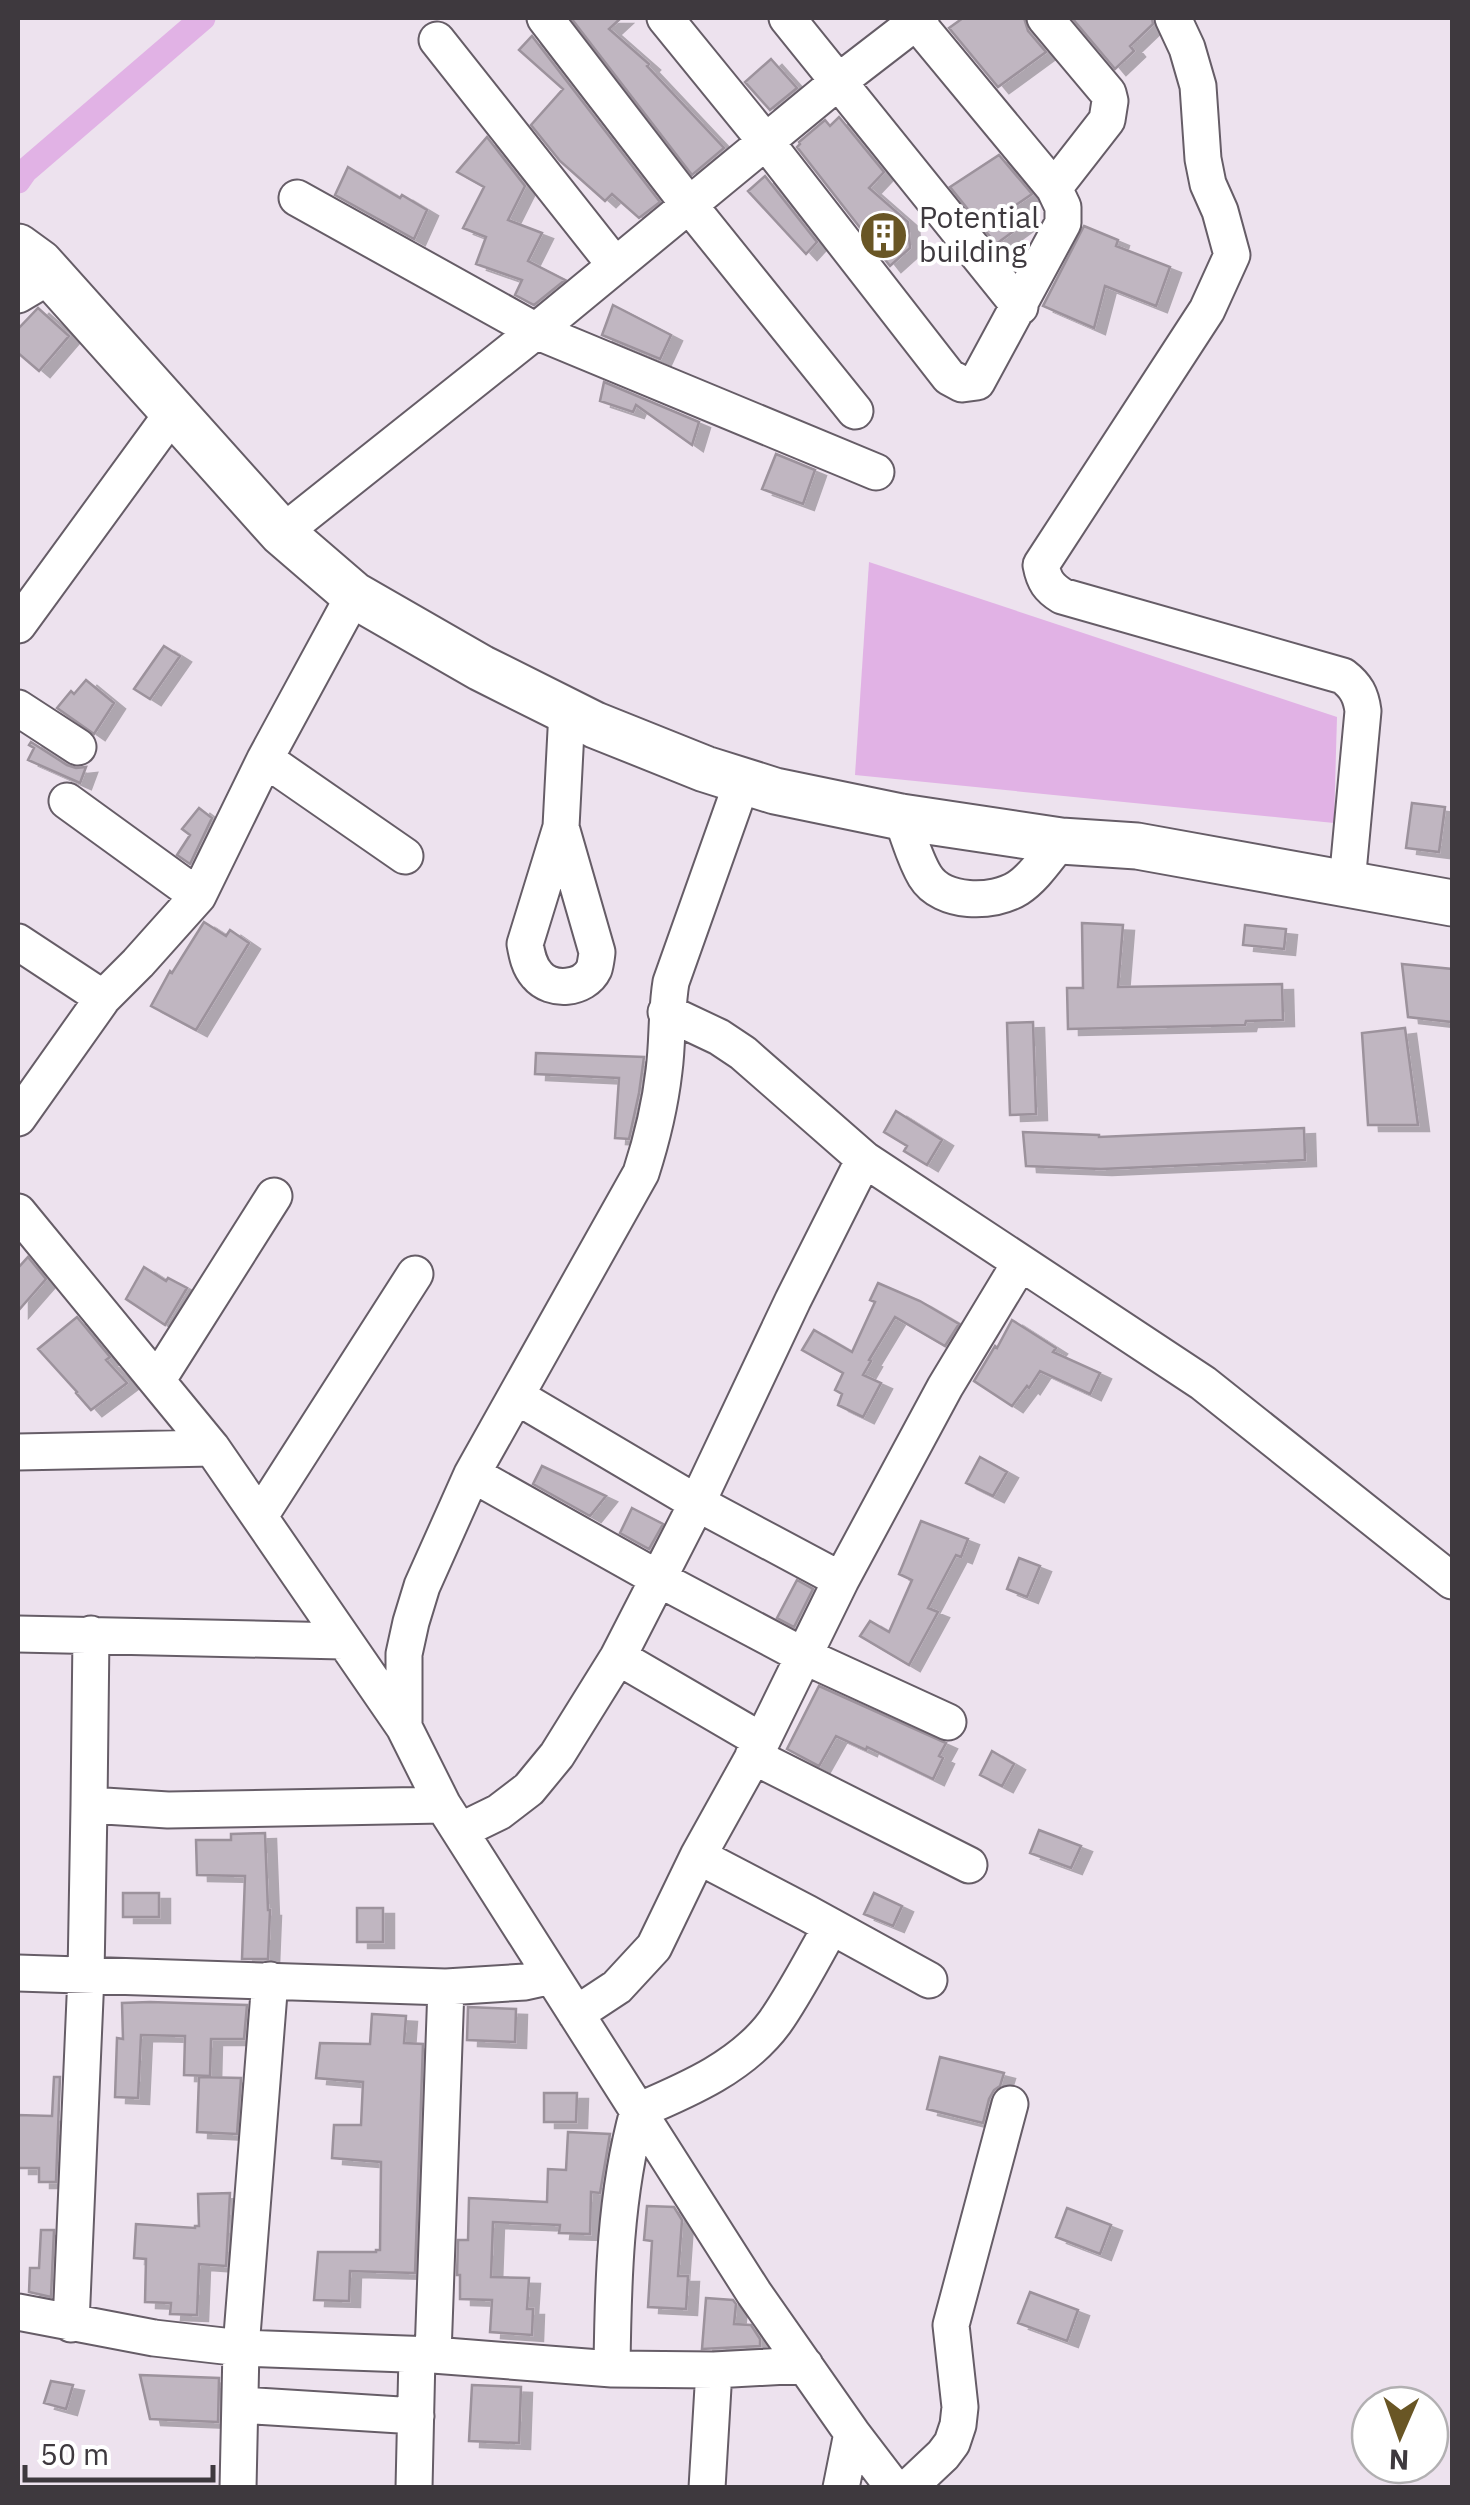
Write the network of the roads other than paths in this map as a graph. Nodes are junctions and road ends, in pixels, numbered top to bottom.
1 (544, 18) edge
2 (665, 18) edge
3 (787, 18) edge
4 (1044, 18) edge
5 (1173, 18) edge
6 (917, 19) edge
7 (436, 40) dead end
8 (838, 82) junction
9 (766, 142) junction
10 (1054, 188) junction
11 (296, 198) dead end
12 (689, 206) junction
13 (615, 265) junction
14 (31, 270) edge
15 (1020, 307) junction
16 (536, 331) junction
17 (174, 411) junction
18 (855, 411) dead end
19 (876, 472) dead end
20 (282, 533) junction
21 (354, 595) junction
22 (18, 626) edge
23 (18, 708) edge
24 (567, 711) junction
25 (78, 746) dead end
26 (265, 759) junction
27 (742, 782) junction
28 (67, 801) dead end
29 (901, 816) junction
30 (561, 828) dead end
31 (1062, 841) junction
32 (405, 856) dead end
33 (1347, 884) junction
34 (198, 896) junction
35 (1452, 903) edge
36 (18, 942) edge
37 (102, 998) junction
38 (666, 1012) junction
39 (18, 1118) edge
40 (864, 1159) junction
41 (274, 1196) dead end
42 (18, 1212) edge
43 (1020, 1263) junction
44 (416, 1274) dead end
45 (157, 1381) junction
46 (516, 1396) junction
47 (212, 1448) junction
48 (18, 1452) edge
49 (472, 1474) junction
50 (697, 1502) junction
51 (260, 1516) junction
52 (659, 1579) junction
53 (841, 1580) junction
54 (1452, 1581) edge
55 (18, 1634) edge
56 (91, 1634) junction
57 (343, 1641) junction
58 (618, 1656) junction
59 (804, 1656) junction
60 (948, 1722) dead end
61 (404, 1727) junction
62 (757, 1748) junction
63 (89, 1805) junction
64 (452, 1818) junction
65 (698, 1856) junction
66 (969, 1865) dead end
67 (831, 1926) junction
68 (18, 1973) edge
69 (86, 1974) junction
70 (552, 1976) junction
71 (270, 1980) junction
72 (929, 1980) dead end
73 (446, 1987) junction
74 (576, 2014) junction
75 (1010, 2104) dead end
76 (638, 2111) junction
77 (18, 2312) edge
78 (72, 2324) junction
79 (241, 2348) junction
80 (425, 2355) junction
81 (806, 2365) junction
82 (612, 2369) junction
83 (714, 2370) junction
84 (240, 2405) junction
85 (416, 2416) junction
86 (852, 2433) junction
87 (238, 2488) edge
88 (414, 2488) edge
89 (707, 2488) edge
90 (842, 2488) edge
91 (894, 2488) edge
92 (908, 2488) edge

1 - 12 street
2 - 9 street
3 - 8 street
4 - 10 street
5 - 33 street
6 - 8 street
6 - 10 street
7 - 13 street
8 - 9 street
8 - 15 street
9 - 12 street
9 - 15 street
10 - 15 street
11 - 16 street
12 - 13 street
12 - 18 street
13 - 16 street
14 - 17 main road
16 - 19 street
16 - 20 street
17 - 20 main road
17 - 22 street
20 - 21 main road
21 - 24 main road
21 - 26 street
23 - 25 street
24 - 27 main road
24 - 30 street
26 - 32 street
26 - 34 street
27 - 29 main road
27 - 38 street
28 - 34 street
29 - 31 main road
29 - 31 street
31 - 33 main road
33 - 35 main road
34 - 37 street
36 - 37 street
37 - 39 street
38 - 40 street
38 - 46 street
40 - 43 street
40 - 50 street
41 - 45 street
42 - 45 street
43 - 53 street
43 - 54 street
44 - 51 street
45 - 47 street
46 - 49 street
46 - 50 street
47 - 48 street
47 - 51 street
49 - 52 street
49 - 61 street
50 - 52 street
50 - 53 street
51 - 57 street
52 - 58 street
52 - 59 street
53 - 59 street
55 - 56 street
56 - 57 street
56 - 63 street
57 - 61 street
58 - 62 street
58 - 64 street
59 - 60 street
59 - 62 street
61 - 64 street
62 - 65 street
62 - 66 street
63 - 64 street
63 - 69 street
64 - 70 street
65 - 67 street
65 - 74 street
67 - 72 street
67 - 76 street
68 - 69 street
69 - 71 street
69 - 78 street
70 - 73 street
70 - 74 street
71 - 73 street
71 - 79 street
73 - 80 street
74 - 76 street
75 - 92 street
76 - 81 street
76 - 82 street
77 - 78 street
78 - 79 street
79 - 80 street
79 - 84 street
80 - 82 street
80 - 85 street
81 - 83 street
81 - 86 street
82 - 83 street
83 - 89 street
84 - 85 street
84 - 87 street
85 - 88 street
86 - 90 street
86 - 91 street

